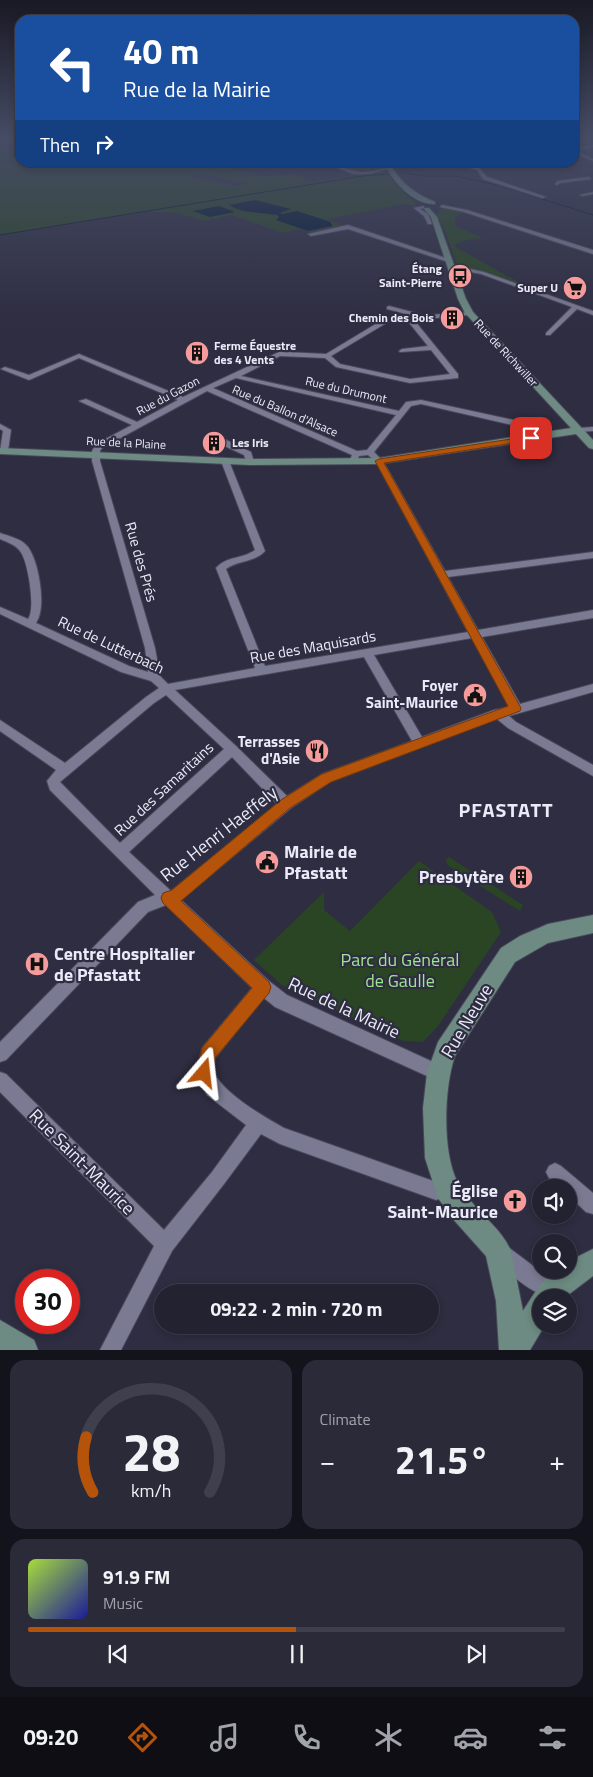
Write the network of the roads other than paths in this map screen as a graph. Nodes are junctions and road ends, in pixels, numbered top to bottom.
1 (421, 201) edge
2 (425, 201) edge
3 (424, 207) junction
4 (438, 207) junction
5 (432, 220) junction
6 (336, 221) dead end
7 (354, 228) junction
8 (311, 234) dead end
9 (593, 252) edge
10 (451, 264) junction
11 (577, 307) junction
12 (389, 308) dead end
13 (469, 313) junction
14 (593, 313) edge
15 (418, 317) junction
16 (408, 318) junction
17 (548, 334) dead end
18 (432, 348) junction
19 (402, 351) dead end
20 (327, 356) junction
21 (5, 369) dead end
22 (234, 376) junction
23 (206, 388) junction
24 (184, 400) junction
25 (83, 401) dead end
26 (401, 414) junction
27 (138, 425) junction
28 (0, 426) edge
29 (593, 429) edge
30 (578, 430) junction
31 (531, 438) junction
32 (219, 440) dead end
33 (593, 446) edge
34 (2, 451) edge
35 (370, 452) junction
36 (96, 455) junction
37 (355, 458) junction
38 (225, 461) junction
39 (379, 461) junction
40 (250, 462) junction
41 (0, 536) edge
42 (593, 555) edge
43 (441, 575) junction
44 (0, 610) edge
45 (593, 614) edge
46 (29, 624) junction
47 (473, 634) junction
48 (367, 653) junction
49 (262, 672) junction
50 (155, 678) junction
51 (593, 688) edge
52 (167, 689) junction
53 (516, 708) junction
54 (498, 713) junction
55 (0, 725) edge
56 (419, 742) junction
57 (232, 749) junction
58 (65, 770) junction
59 (593, 772) edge
60 (286, 804) junction
61 (120, 852) junction
62 (168, 898) junction
63 (593, 924) edge
64 (263, 987) junction
65 (0, 1054) edge
66 (438, 1073) junction
67 (0, 1080) edge
68 (258, 1123) junction
69 (555, 1172) dead end
70 (447, 1190) junction
71 (593, 1205) edge
72 (165, 1244) junction
73 (498, 1251) junction
74 (593, 1262) edge
75 (544, 1289) edge
76 (556, 1289) edge
77 (532, 1322) edge
78 (0, 1334) edge
79 (24, 1350) edge
80 (110, 1350) edge
81 (514, 1350) edge

1 - 3 main road
2 - 4 main road
3 - 4 main road
3 - 5 main road, Rue de Richwiller
3 - 5 street, Rue de Richwiller
4 - 5 main road
4 - 9 street
5 - 10 main road, Rue de Richwiller
6 - 7 street
7 - 8 street
7 - 10 street
10 - 11 street
10 - 13 main road, Rue de Richwiller
11 - 14 street
11 - 17 street
12 - 15 street
13 - 15 street
13 - 30 main road, Rue de Richwiller
15 - 16 street
16 - 18 street
16 - 20 street
18 - 19 street
18 - 20 street
20 - 22 street, Rue du Gazon
21 - 24 street
22 - 23 street, Rue du Gazon
22 - 26 street, Rue du Drumont
23 - 24 street, Rue du Gazon
23 - 37 street, Rue du Ballon d'Alsace
24 - 27 street, Rue du Gazon
25 - 27 street
26 - 31 street, Rue du Drumont
26 - 35 street
27 - 36 street, Rue du Gazon
28 - 34 street
29 - 30 street
30 - 31 main road, Rue de la Plaine
30 - 33 main road, Rue de Richwiller
31 - 39 main road, Rue de la Plaine
32 - 40 street
34 - 36 main road, Rue de la Plaine
35 - 37 street, Rue de la Plaine
35 - 39 street
36 - 38 main road, Rue de la Plaine
36 - 50 street, Rue des Prés
37 - 39 main road, Rue de la Plaine
37 - 40 main road, Rue de la Plaine
38 - 40 main road, Rue de la Plaine
38 - 49 street
39 - 43 street
41 - 46 street
42 - 43 street
43 - 47 street
44 - 46 street, Rue de Lutterbach
45 - 47 street, Rue des Maquisards
46 - 50 street, Rue de Lutterbach
47 - 48 street, Rue des Maquisards
47 - 53 street
48 - 49 street, Rue des Maquisards
48 - 56 street
49 - 52 street, Rue des Maquisards
50 - 52 street, Rue de Lutterbach
51 - 53 street, Rue Henri Haeffely
52 - 57 street, Rue de Lutterbach
52 - 58 street, Rue des Maquisards
53 - 54 street, Rue Henri Haeffely
54 - 56 street, Rue Henri Haeffely
54 - 59 street
55 - 58 street
56 - 60 street, Rue Henri Haeffely
57 - 60 street, Rue de Lutterbach
57 - 61 street, Rue des Samaritains
58 - 61 street, Rue de la Mairie
60 - 62 street, Rue Henri Haeffely
61 - 62 street, Rue de la Mairie
62 - 64 street, Rue de la Mairie
62 - 65 street, Rue Henri Haeffely
63 - 66 main road, Rue Neuve
64 - 66 street, Rue de la Mairie
64 - 68 street
66 - 70 main road, Rue Neuve
67 - 72 street, Rue Saint-Maurice
68 - 70 street
68 - 72 street
69 - 71 street
70 - 73 main road, Rue Neuve
72 - 80 street
73 - 75 street, Rue Neuve
73 - 81 main road, Rue Neuve
74 - 76 main road
77 - 81 main road
78 - 79 main road

